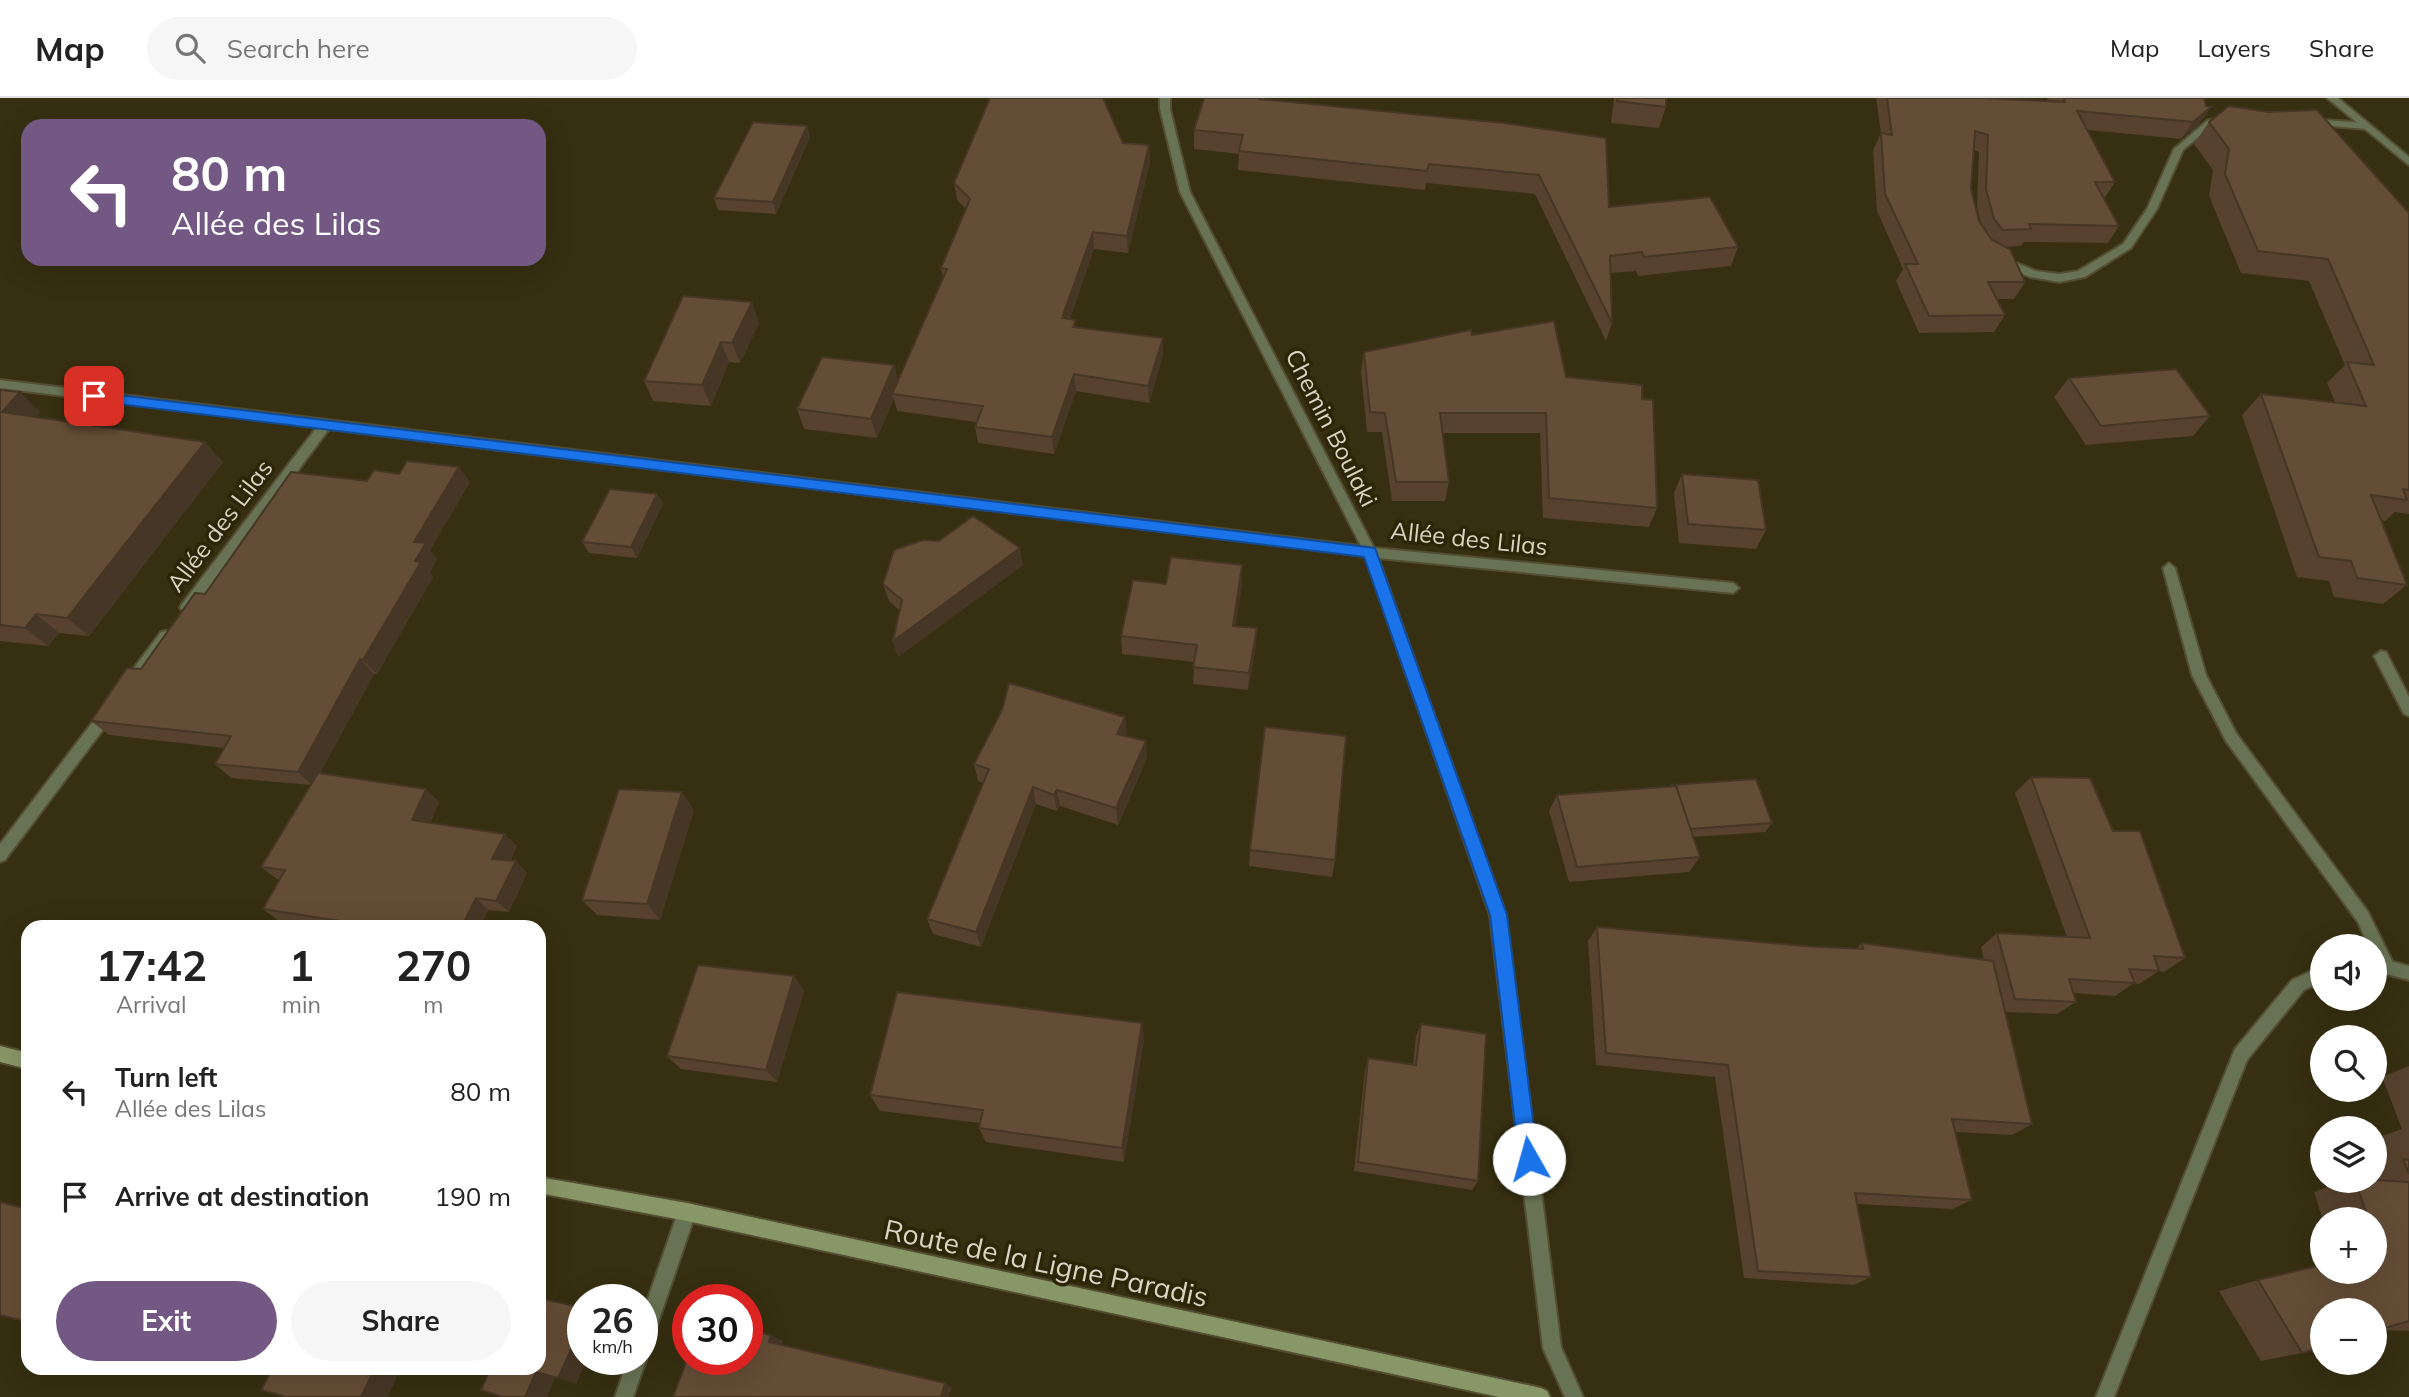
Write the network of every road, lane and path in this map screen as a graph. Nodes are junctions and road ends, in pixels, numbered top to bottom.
1 (1165, 98) edge
2 (2332, 98) edge
3 (2301, 121) edge
4 (2237, 122) edge
5 (2367, 126) junction
6 (2409, 162) edge
7 (1999, 259) edge
8 (0, 384) edge
9 (325, 425) junction
10 (1370, 552) junction
11 (2169, 568) dead end
12 (1733, 588) dead end
13 (2381, 656) dead end
14 (2409, 710) edge
15 (0, 855) edge
16 (2370, 934) edge
17 (2387, 966) edge
18 (2409, 973) edge
19 (2310, 978) edge
20 (0, 1054) edge
21 (21, 1059) edge
22 (546, 1186) edge
23 (687, 1212) junction
24 (658, 1296) edge
25 (632, 1375) edge
26 (624, 1397) edge
27 (1541, 1397) edge
28 (1574, 1397) edge
29 (2105, 1397) edge

1 - 10 street, Chemin Boulaki
2 - 5 street
3 - 5 street
4 - 7 street
5 - 6 street
8 - 9 street, Allée des Lilas
9 - 10 street, Allée des Lilas
9 - 15 street, Allée des Lilas
10 - 12 street, Allée des Lilas
10 - 28 street, Chemin Boulaki
11 - 16 street
13 - 14 street
17 - 18 street
19 - 29 street
20 - 21 main road
22 - 23 main road, Route de la Ligne Paradis
23 - 24 street
23 - 27 main road, Route de la Ligne Paradis
25 - 26 street

